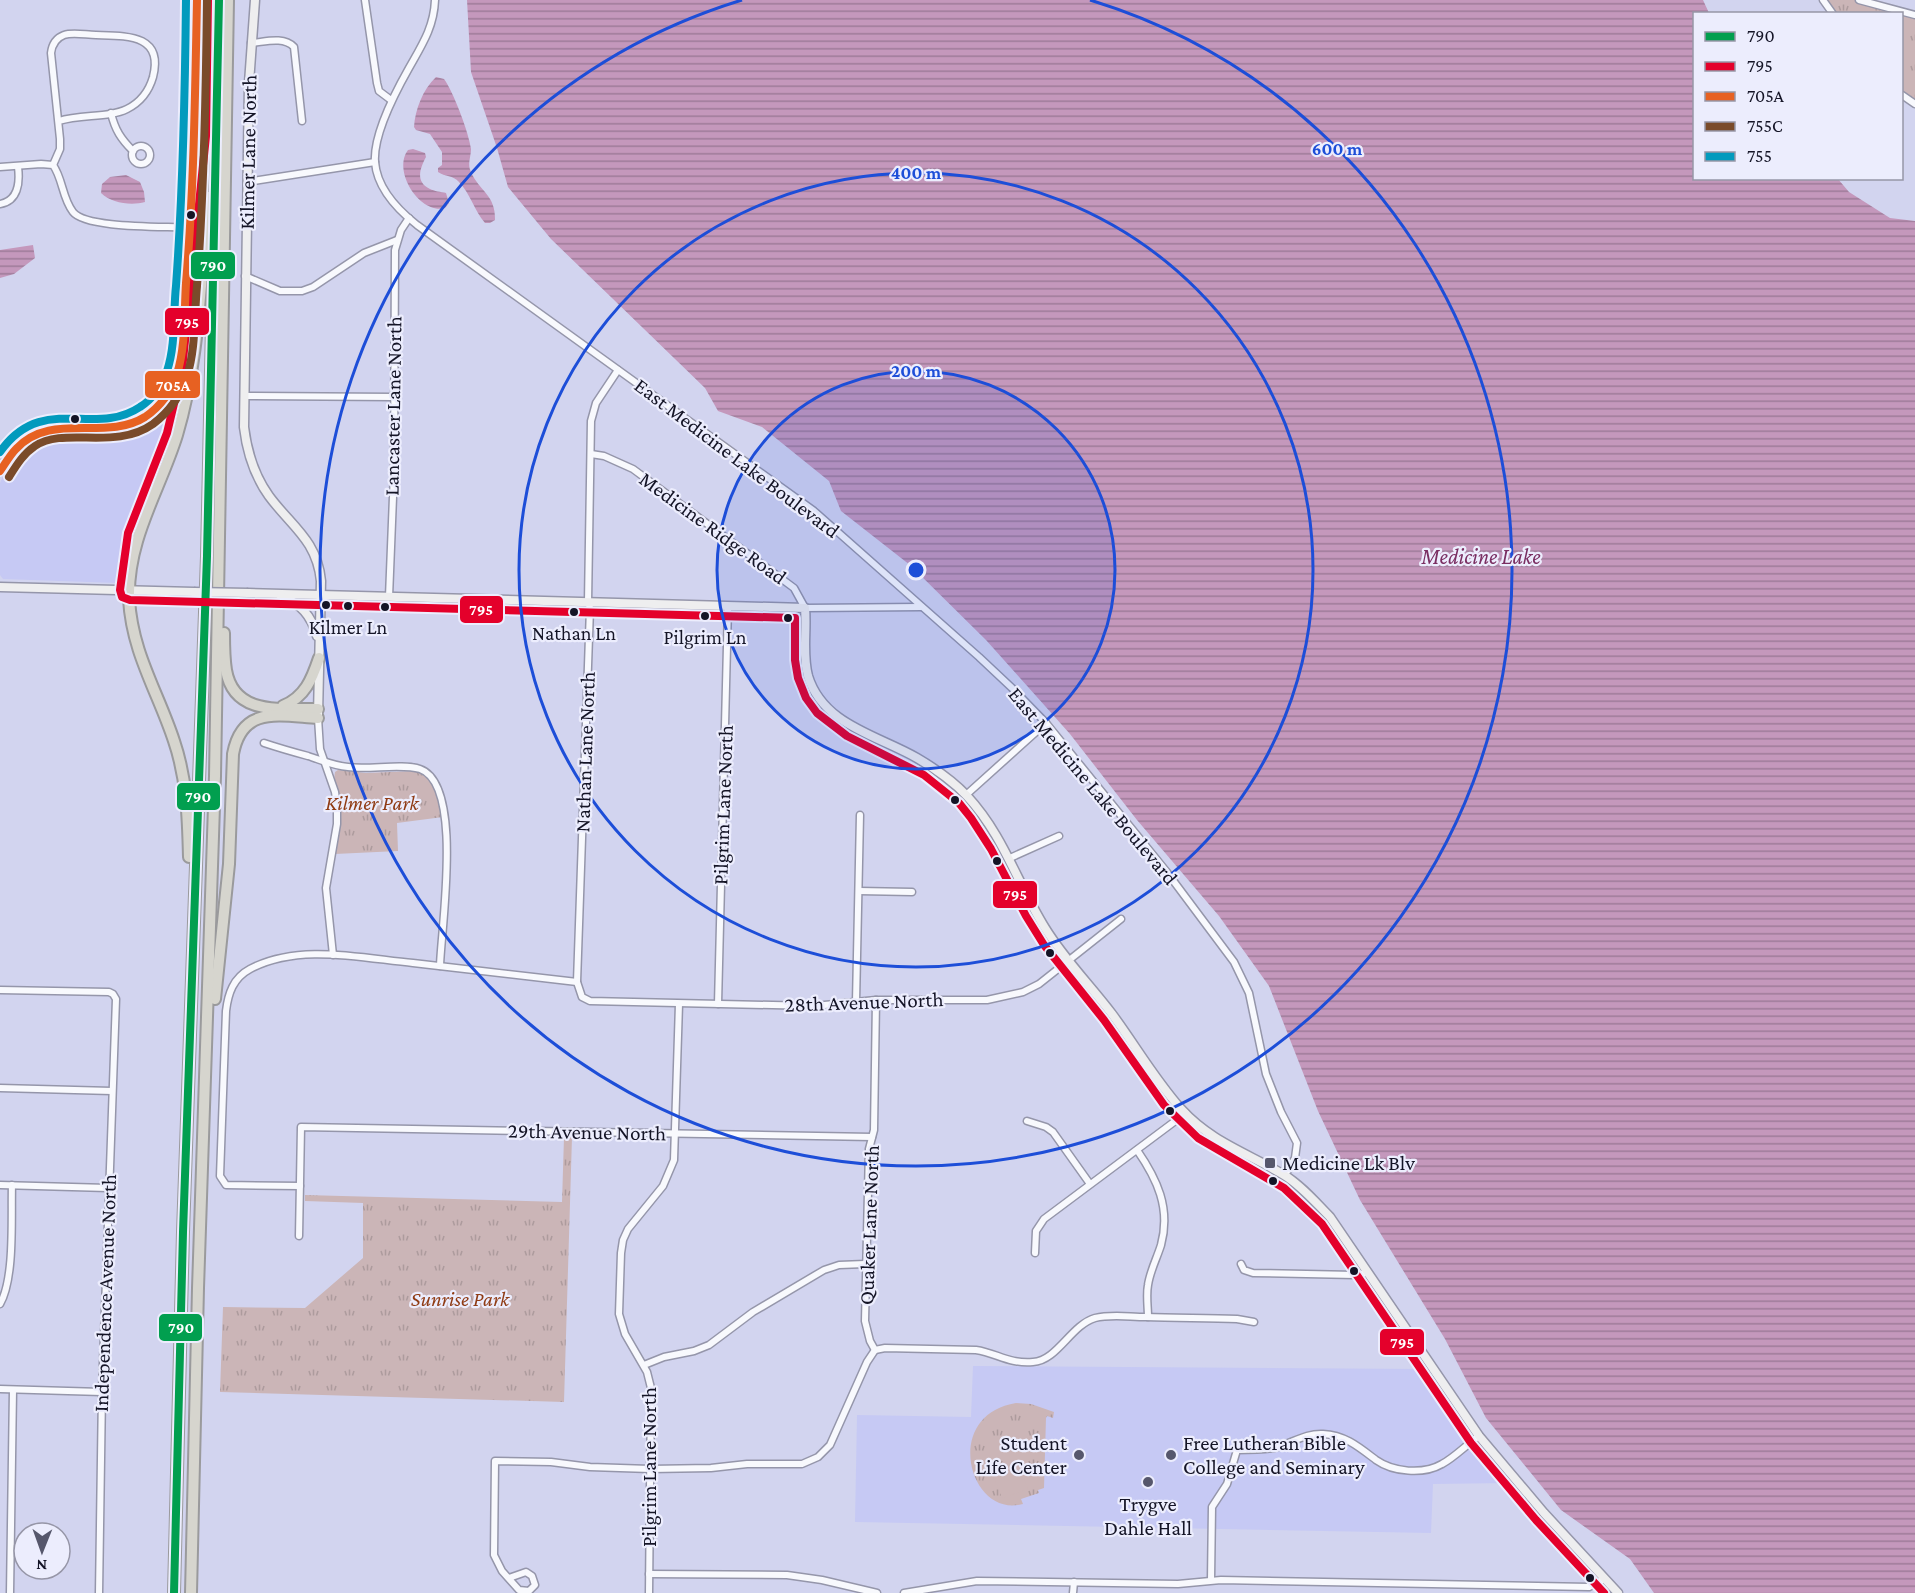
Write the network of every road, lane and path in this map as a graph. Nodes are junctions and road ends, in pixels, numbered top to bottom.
1 (196, 0) edge
2 (219, 0) edge
3 (228, 0) edge
4 (255, 0) edge
5 (365, 0) edge
6 (435, 0) edge
7 (1859, 0) edge
8 (1915, 15) edge
9 (251, 44) junction
10 (391, 100) junction
11 (111, 113) junction
12 (59, 121) junction
13 (302, 121) dead end
14 (216, 137) junction
15 (133, 151) dead end
16 (375, 162) junction
17 (52, 165) junction
18 (0, 167) edge
19 (18, 167) junction
20 (247, 182) junction
21 (0, 204) edge
22 (409, 218) junction
23 (192, 228) junction
24 (397, 240) junction
25 (245, 276) junction
26 (618, 370) junction
27 (243, 396) junction
28 (394, 397) junction
29 (591, 454) junction
30 (0, 471) edge
31 (219, 562) junction
32 (0, 586) edge
33 (130, 590) junction
34 (276, 593) junction
35 (321, 594) junction
36 (389, 597) junction
37 (588, 602) junction
38 (728, 606) junction
39 (921, 607) junction
40 (805, 608) junction
41 (319, 646) junction
42 (319, 658) junction
43 (274, 707) junction
44 (318, 713) junction
45 (1046, 723) junction
46 (264, 743) dead end
47 (324, 762) junction
48 (966, 795) junction
49 (860, 815) dead end
50 (1059, 836) dead end
51 (1010, 858) junction
52 (859, 891) junction
53 (912, 892) dead end
54 (1121, 919) dead end
55 (193, 940) junction
56 (333, 955) junction
57 (1070, 961) junction
58 (440, 966) junction
59 (577, 982) junction
60 (0, 990) edge
61 (582, 997) joint
62 (876, 1000) junction
63 (856, 1002) junction
64 (679, 1004) junction
65 (718, 1004) junction
66 (207, 1031) junction
67 (0, 1088) edge
68 (112, 1091) junction
69 (1186, 1113) junction
70 (1027, 1120) dead end
71 (675, 1134) junction
72 (872, 1137) junction
73 (1137, 1150) junction
74 (1285, 1175) junction
75 (1090, 1184) junction
76 (0, 1185) edge
77 (12, 1185) junction
78 (300, 1186) junction
79 (108, 1188) junction
80 (299, 1236) dead end
81 (1035, 1252) dead end
82 (865, 1264) junction
83 (1241, 1264) dead end
84 (1366, 1273) junction
85 (0, 1304) edge
86 (1148, 1317) junction
87 (1254, 1322) dead end
88 (875, 1350) junction
89 (644, 1365) junction
90 (0, 1389) edge
91 (13, 1390) junction
92 (102, 1392) junction
93 (1479, 1436) junction
94 (650, 1469) junction
95 (649, 1574) junction
96 (509, 1578) dead end
97 (1604, 1579) junction
98 (1210, 1580) junction
99 (1074, 1582) junction
100 (10, 1593) edge
101 (99, 1593) edge
102 (174, 1593) edge
103 (191, 1593) edge
104 (649, 1593) edge
105 (877, 1593) edge
106 (904, 1593) edge
107 (1073, 1593) edge
108 (1618, 1593) edge

1 - 23 street
2 - 14 highway
3 - 31 highway
4 - 9 street, Kilmer Lane North
5 - 10 street
6 - 10 street, East Medicine Lake Boulevard
7 - 8 street
9 - 13 street, Kilmer Lane North
9 - 20 street, Kilmer Lane North
10 - 16 street, East Medicine Lake Boulevard
11 - 12 street
11 - 12 street
11 - 15 street
12 - 17 street
14 - 33 highway
14 - 55 highway
16 - 20 street
16 - 22 street, East Medicine Lake Boulevard
17 - 19 street
17 - 23 street
18 - 19 street
19 - 21 street
20 - 25 street, Kilmer Lane North
22 - 24 street, Lancaster Lane North
22 - 26 street, East Medicine Lake Boulevard
23 - 30 street
24 - 25 street
24 - 28 street, Lancaster Lane North
25 - 27 street, Kilmer Lane North
26 - 29 street, Nathan Lane North
26 - 39 street, East Medicine Lake Boulevard
27 - 28 street
27 - 35 street, Kilmer Lane North
28 - 36 street, Lancaster Lane North
29 - 37 street, Nathan Lane North
29 - 40 street, Medicine Ridge Road
31 - 43 highway
31 - 66 highway
32 - 33 street
33 - 34 street, bridge
33 - 55 highway
34 - 35 street
34 - 41 street
35 - 36 street
35 - 41 street, Kilmer Lane North
36 - 37 street
37 - 38 street
37 - 59 street, Nathan Lane North
38 - 40 street
38 - 65 street, Pilgrim Lane North
39 - 40 street
39 - 45 street, East Medicine Lake Boulevard
40 - 48 street
41 - 42 street, Kilmer Lane North
42 - 43 highway
42 - 44 street, Kilmer Lane North
43 - 44 highway
44 - 47 street, Kilmer Lane North
44 - 66 highway
45 - 48 street
45 - 74 street, East Medicine Lake Boulevard
46 - 47 street
47 - 56 street, Kilmer Lane North
47 - 58 street
48 - 51 street
49 - 52 street
50 - 51 street
51 - 57 street
52 - 53 street
52 - 63 street
54 - 57 street, 28th Avenue North
55 - 102 highway
56 - 58 street
56 - 78 street
57 - 62 street, 28th Avenue North
57 - 69 street
58 - 59 street
59 - 61 street, Nathan Lane North
60 - 68 street, Independence Avenue North
61 - 64 street, 28th Avenue North
62 - 63 street, 28th Avenue North
62 - 72 street, Quaker Lane North
63 - 65 street, 28th Avenue North
64 - 65 street, 28th Avenue North
64 - 71 street, Pilgrim Lane North
66 - 103 highway
67 - 68 street
68 - 79 street, Independence Avenue North
69 - 73 street
69 - 74 street
70 - 75 street
71 - 72 street, 29th Avenue North
71 - 78 street, 29th Avenue North
71 - 89 street, Pilgrim Lane North
72 - 82 street, Quaker Lane North
73 - 75 street
73 - 86 street
74 - 84 street
75 - 81 street
76 - 77 street
77 - 79 street
77 - 85 street
78 - 80 street
79 - 92 street, Independence Avenue North
82 - 88 street, Quaker Lane North
82 - 89 street
83 - 84 street
84 - 93 street
86 - 87 street
86 - 88 street
88 - 94 street
89 - 94 street, Pilgrim Lane North
90 - 91 street
91 - 92 street
91 - 100 street
92 - 101 street, Independence Avenue North
93 - 97 street
93 - 98 street
94 - 95 street, Pilgrim Lane North
94 - 96 street
95 - 104 street, Pilgrim Lane North
95 - 105 street
97 - 98 street
97 - 108 street
98 - 99 street
99 - 106 street
99 - 107 street

